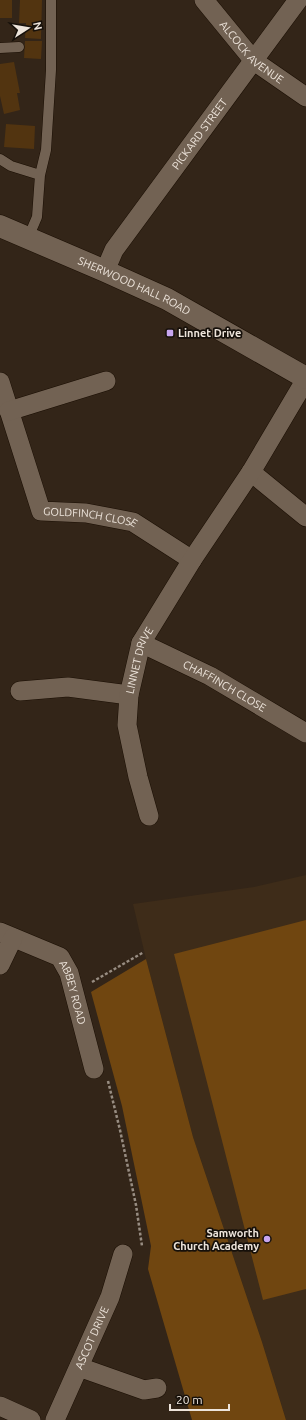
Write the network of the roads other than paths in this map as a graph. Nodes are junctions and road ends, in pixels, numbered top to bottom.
1 (51, 0) edge
2 (204, 0) edge
3 (298, 0) edge
4 (19, 47) dead end
5 (0, 48) edge
6 (254, 61) junction
7 (306, 97) edge
8 (0, 159) edge
9 (40, 175) junction
10 (0, 226) edge
11 (28, 238) junction
12 (105, 271) junction
13 (306, 378) edge
14 (106, 381) dead end
15 (0, 382) edge
16 (9, 411) junction
17 (251, 472) junction
18 (306, 517) edge
19 (192, 560) junction
20 (141, 643) junction
21 (20, 691) dead end
22 (129, 695) junction
23 (306, 733) edge
24 (149, 816) dead end
25 (6, 935) edge
26 (0, 965) edge
27 (94, 1069) road end
28 (123, 1254) road end
29 (78, 1367) junction
30 (157, 1388) dead end
31 (0, 1406) edge
32 (30, 1420) edge
33 (55, 1420) edge

1 - 9 lane
2 - 6 street, ALCOCK AVENUE
3 - 6 street, PICKARD STREET
4 - 5 lane
6 - 7 street, ALCOCK AVENUE
6 - 12 street, PICKARD STREET
8 - 9 lane
9 - 11 lane
10 - 11 main road, SHERWOOD HALL ROAD
11 - 12 main road, SHERWOOD HALL ROAD
12 - 13 main road, SHERWOOD HALL ROAD
13 - 17 street, LINNET DRIVE
14 - 16 street
15 - 16 street, GOLDFINCH CLOSE
16 - 19 street, GOLDFINCH CLOSE
17 - 18 street
17 - 19 street, LINNET DRIVE
19 - 20 street, LINNET DRIVE
20 - 22 street, LINNET DRIVE
20 - 23 street, CHAFFINCH CLOSE
21 - 22 street
22 - 24 street, LINNET DRIVE
25 - 26 street
25 - 27 street, ABBEY ROAD
28 - 29 street, ASCOT DRIVE
29 - 30 street
29 - 33 street, ASCOT DRIVE
31 - 32 street

